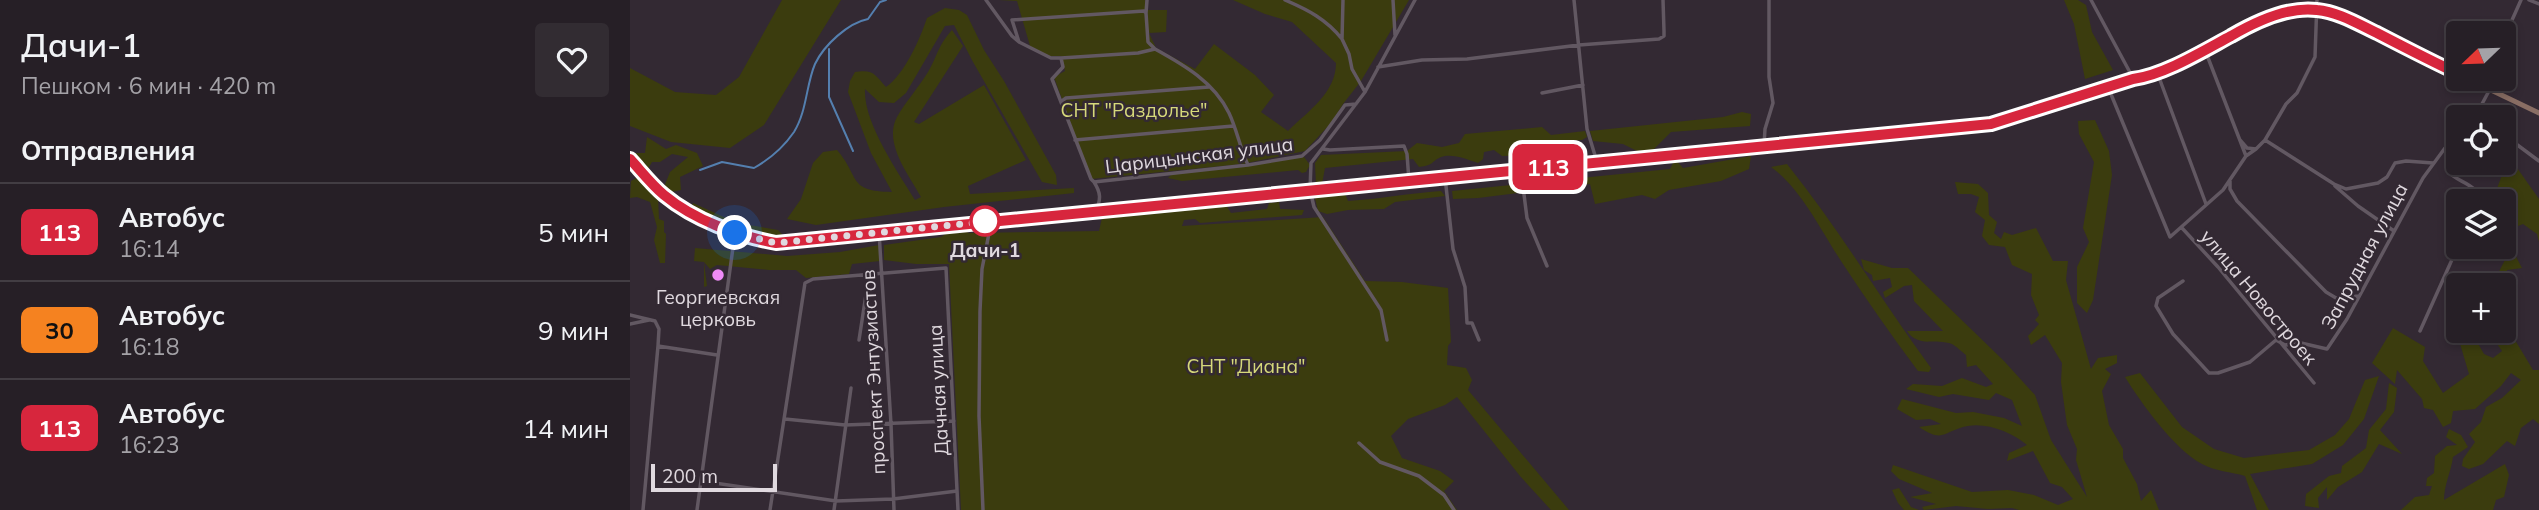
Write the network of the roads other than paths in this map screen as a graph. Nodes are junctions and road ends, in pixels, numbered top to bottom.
1 (986, 0) edge
2 (1147, 0) edge
3 (1285, 0) edge
4 (1299, 0) edge
5 (1343, 0) edge
6 (1393, 0) edge
7 (1415, 0) edge
8 (1574, 0) edge
9 (1663, 0) edge
10 (1769, 0) edge
11 (2091, 0) edge
12 (2317, 0) edge
13 (2521, 0) edge
14 (2529, 0) edge
15 (2539, 4) edge
16 (1299, 6) junction
17 (2316, 9) junction
18 (1146, 13) junction
19 (2512, 21) edge
20 (1395, 37) junction
21 (1342, 39) junction
22 (1019, 42) junction
23 (1578, 45) junction
24 (1155, 49) junction
25 (2206, 50) junction
26 (1061, 58) junction
27 (1378, 68) junction
28 (2446, 68) edge
29 (2157, 72) junction
30 (2133, 79) junction
31 (1583, 85) junction
32 (1209, 87) junction
33 (2108, 87) junction
34 (2494, 91) edge
35 (1365, 92) junction
36 (1542, 93) dead end
37 (1062, 102) junction
38 (1356, 104) junction
39 (2539, 113) edge
40 (1233, 126) junction
41 (2265, 139) junction
42 (1074, 140) junction
43 (2240, 140) junction
44 (2516, 144) edge
45 (1764, 145) junction
46 (2446, 147) edge
47 (1322, 149) junction
48 (2256, 149) junction
49 (2246, 156) junction
50 (630, 159) edge
51 (2539, 161) edge
52 (1597, 162) junction
53 (2434, 163) junction
54 (1248, 165) junction
55 (1521, 169) junction
56 (2451, 175) edge
57 (1445, 177) junction
58 (2230, 178) junction
59 (1409, 181) junction
60 (1094, 182) junction
61 (2334, 184) junction
62 (2474, 189) edge
63 (1310, 191) junction
64 (2206, 205) junction
65 (1096, 211) junction
66 (991, 221) junction
67 (2182, 228) junction
68 (2394, 231) junction
69 (879, 232) junction
70 (735, 233) junction
71 (2452, 259) edge
72 (1547, 266) dead end
73 (883, 273) junction
74 (869, 275) junction
75 (2183, 281) dead end
76 (2359, 296) junction
77 (630, 315) edge
78 (652, 319) junction
79 (630, 324) edge
80 (2420, 331) dead end
81 (859, 340) dead end
82 (1387, 340) dead end
83 (1479, 340) dead end
84 (2276, 340) junction
85 (658, 345) junction
86 (716, 355) junction
87 (2314, 383) dead end
88 (851, 388) dead end
89 (784, 419) junction
90 (954, 421) junction
91 (891, 424) junction
92 (845, 425) junction
93 (1359, 443) dead end
94 (701, 481) junction
95 (957, 491) junction
96 (773, 492) junction
97 (893, 499) junction
98 (836, 501) junction
99 (643, 510) edge
100 (697, 510) edge
101 (770, 510) edge
102 (834, 510) edge
103 (894, 510) edge
104 (958, 510) edge
105 (983, 510) edge
106 (1454, 510) edge

1 - 22 street
2 - 18 street
3 - 16 street
4 - 16 street
5 - 21 street
6 - 20 street
7 - 20 street
8 - 23 street
9 - 23 street
10 - 45 street
11 - 30 street
12 - 17 street
13 - 19 street
14 - 15 street
16 - 21 street
17 - 25 street
17 - 28 street
17 - 41 street
18 - 22 street
18 - 24 street
20 - 27 street
21 - 35 street
22 - 26 street
23 - 27 street
23 - 31 street
24 - 26 street
24 - 32 street
25 - 29 street
25 - 43 street
26 - 37 street
27 - 35 street
29 - 30 street
29 - 64 street
30 - 33 street
31 - 36 street
31 - 52 street
32 - 37 street
32 - 40 street
33 - 45 street
33 - 67 street
34 - 39 street
35 - 38 street
37 - 42 street
38 - 47 street
38 - 54 street, Царицынская улица
40 - 42 street
40 - 54 street
41 - 48 street
41 - 61 street
42 - 60 street
43 - 48 street
43 - 49 street
44 - 51 street
45 - 52 street
46 - 53 street, Запрудная улица
47 - 59 street
47 - 63 street
48 - 49 street
49 - 58 street
50 - 70 street
52 - 55 street
53 - 61 street
53 - 68 street, Запрудная улица
54 - 60 street, Царицынская улица
55 - 57 street
55 - 72 street
56 - 62 street
57 - 59 street
57 - 83 street
58 - 64 street
58 - 76 street
59 - 63 street
60 - 65 street, Царицынская улица
61 - 68 street
63 - 65 street
63 - 82 street
64 - 67 street
65 - 66 street
66 - 69 street
66 - 105 street
67 - 84 street, улица Новостроек
68 - 76 street, Запрудная улица
69 - 70 street
69 - 73 street, проспект Энтузиастов
70 - 86 street
71 - 80 street
73 - 74 street
73 - 90 street, Дачная улица
73 - 91 street, проспект Энтузиастов
74 - 81 street
74 - 89 street
75 - 84 street
76 - 84 street, Запрудная улица
77 - 78 street
78 - 79 street
78 - 85 street
84 - 87 street, улица Новостроек
85 - 86 street
85 - 99 street
86 - 94 street
88 - 92 street
89 - 92 street
89 - 96 street
90 - 91 street
90 - 95 street, Дачная улица
91 - 92 street
91 - 97 street, проспект Энтузиастов
92 - 98 street
93 - 106 street
94 - 96 street
94 - 100 street
95 - 97 street
95 - 104 street, Дачная улица
96 - 98 street
96 - 101 street
97 - 98 street
97 - 103 street, проспект Энтузиастов
98 - 102 street

